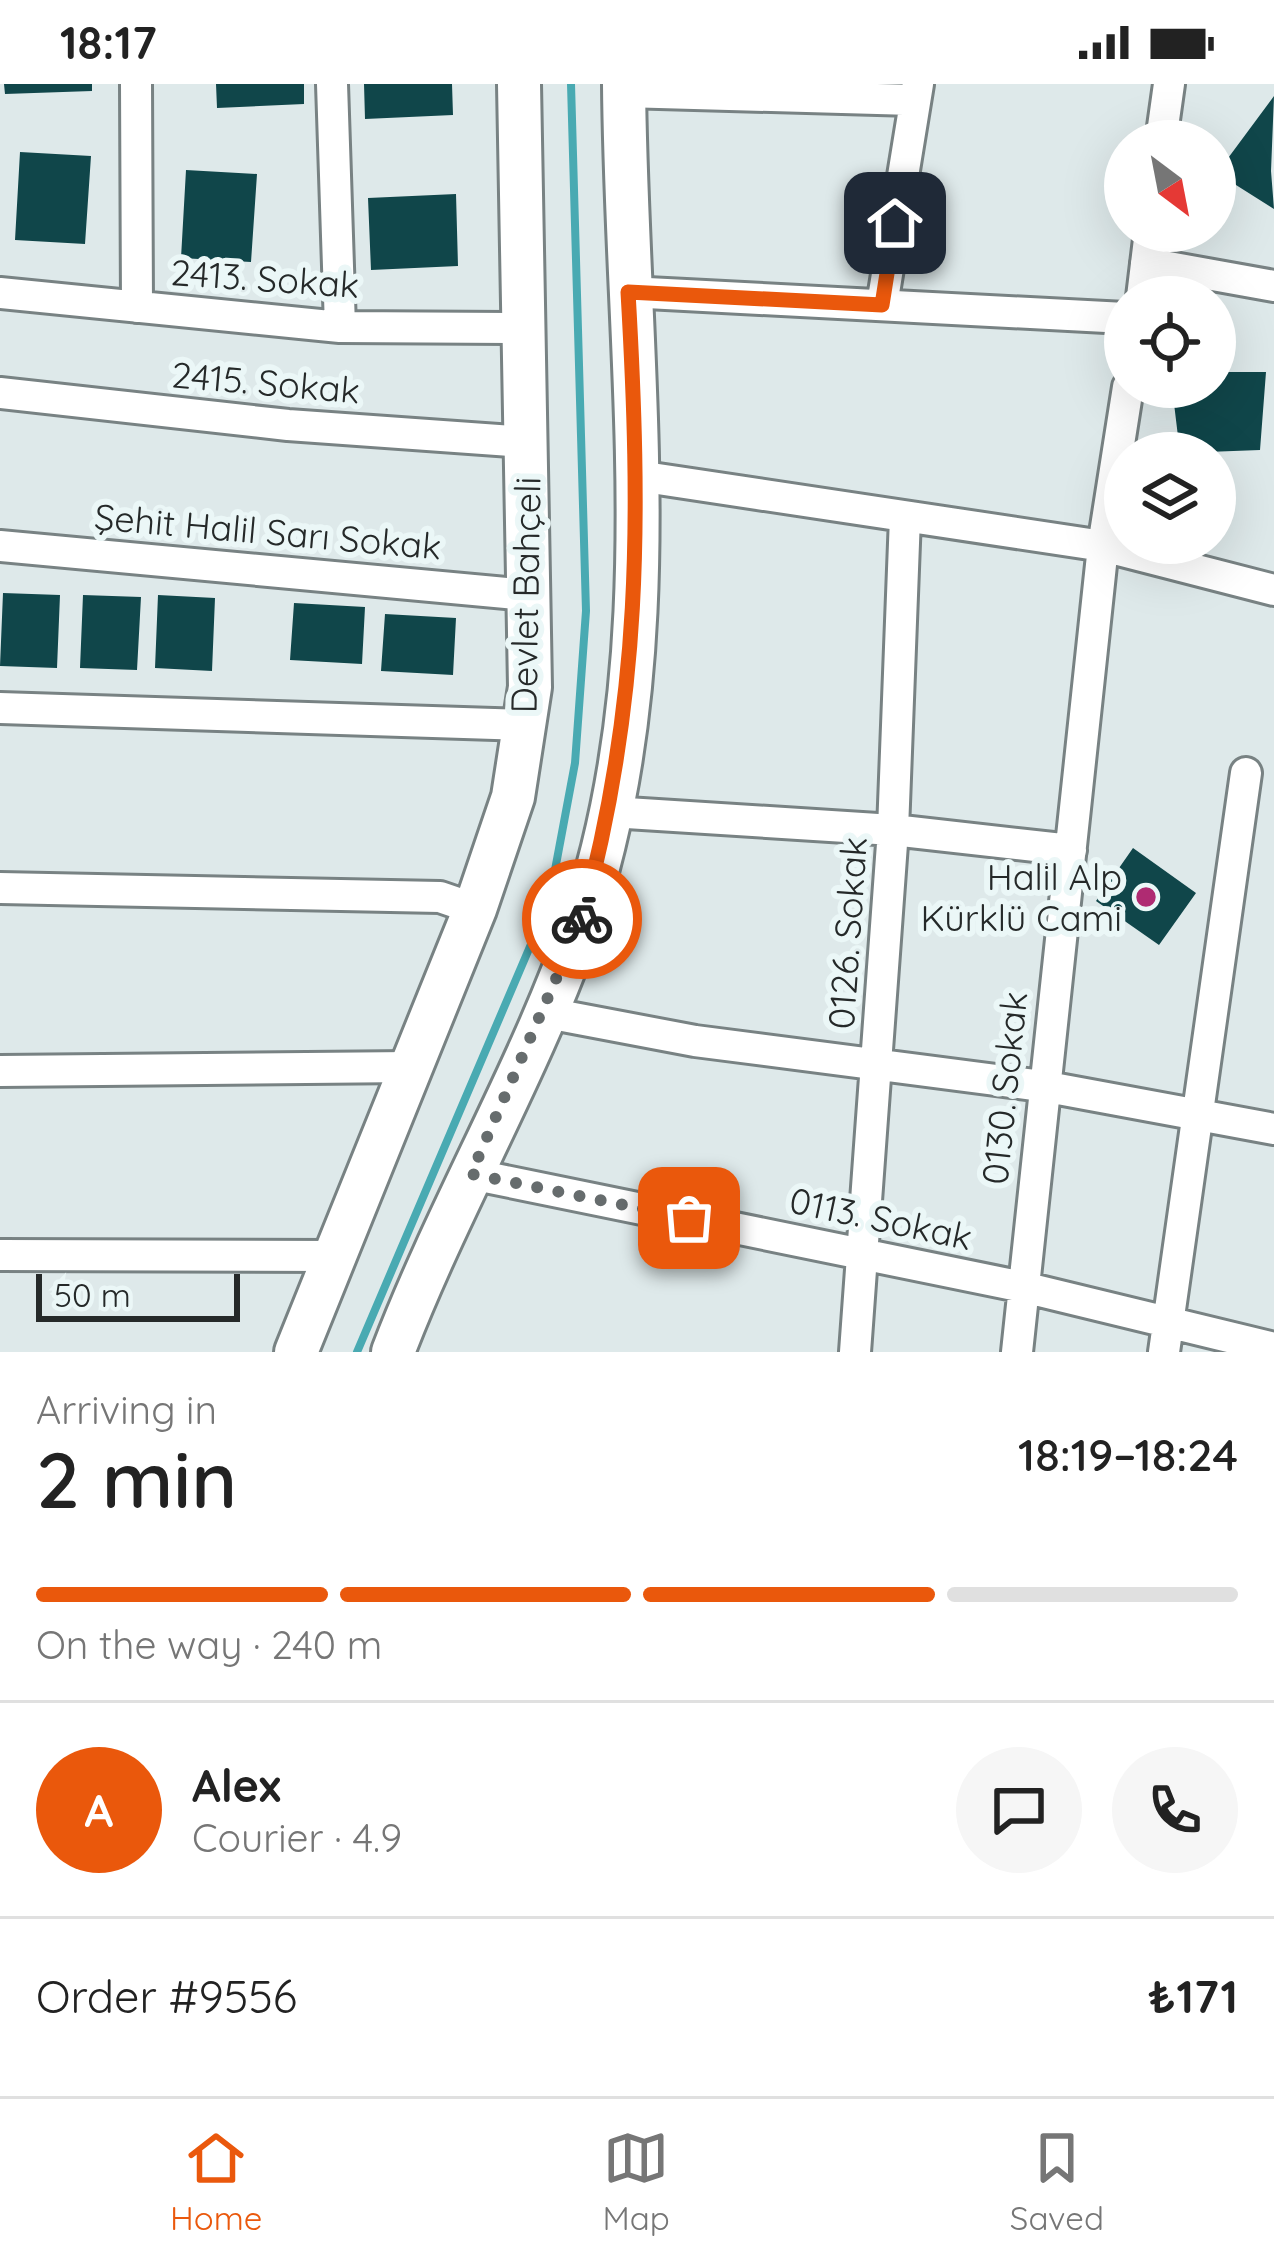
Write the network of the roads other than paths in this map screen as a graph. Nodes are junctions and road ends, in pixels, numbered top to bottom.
1 (136, 84) edge
2 (332, 84) edge
3 (519, 84) edge
4 (1169, 84) edge
5 (624, 88) edge
6 (915, 92) edge
7 (1165, 120) edge
8 (1147, 252) edge
9 (1146, 263) junction
10 (1144, 276) edge
11 (1274, 286) edge
12 (628, 292) junction
13 (0, 293) edge
14 (882, 305) junction
15 (136, 307) junction
16 (1104, 317) edge
17 (340, 327) junction
18 (524, 328) junction
19 (0, 393) edge
20 (1125, 408) edge
21 (526, 442) junction
22 (638, 476) junction
23 (905, 518) junction
24 (0, 546) edge
25 (1103, 546) junction
26 (1274, 590) edge
27 (529, 595) junction
28 (0, 708) edge
29 (524, 725) junction
30 (1246, 772) dead end
31 (611, 812) junction
32 (893, 830) junction
33 (1071, 850) junction
34 (0, 888) edge
35 (475, 909) junction
36 (542, 1012) junction
37 (411, 1067) junction
38 (878, 1069) junction
39 (0, 1071) edge
40 (1042, 1086) junction
41 (1196, 1114) junction
42 (1274, 1129) edge
43 (471, 1174) junction
44 (864, 1254) junction
45 (0, 1256) edge
46 (335, 1256) junction
47 (1023, 1287) junction
48 (1166, 1337) edge
49 (1274, 1348) edge
50 (296, 1352) edge
51 (393, 1352) edge
52 (855, 1352) edge
53 (1017, 1352) edge

1 - 15 street
2 - 17 street
3 - 18 street, Devlet Bahçeli
4 - 7 street
5 - 6 street
5 - 12 street
6 - 14 street
8 - 9 street
9 - 10 street
9 - 11 street
12 - 14 street
12 - 22 street
13 - 15 street, 2413. Sokak
14 - 16 street
15 - 17 street, 2413. Sokak
17 - 18 street, 2413. Sokak
18 - 21 street, Devlet Bahçeli
19 - 21 street, 2415. Sokak
20 - 25 street, 0130. Sokak
21 - 27 street, Devlet Bahçeli
22 - 23 street
22 - 31 street
23 - 25 street
23 - 32 street, 0126. Sokak
24 - 27 street, Şehit Halil Sarı Sokak
25 - 26 street
25 - 33 street, 0130. Sokak
27 - 29 street, Devlet Bahçeli
28 - 29 street
29 - 35 street, Devlet Bahçeli
30 - 41 street
31 - 32 street
31 - 36 street
32 - 33 street
32 - 38 street, 0126. Sokak
33 - 40 street, 0130. Sokak
34 - 35 street
35 - 37 street, Devlet Bahçeli
36 - 38 street
36 - 43 street
37 - 39 street
37 - 46 street, Devlet Bahçeli
38 - 40 street
38 - 44 street, 0126. Sokak
40 - 41 street
40 - 47 street, 0130. Sokak
41 - 42 street
41 - 48 street
43 - 44 street, 0113. Sokak
43 - 51 street
44 - 47 street, 0113. Sokak
44 - 52 street, 0126. Sokak
45 - 46 street
46 - 50 street, Devlet Bahçeli
47 - 48 street, 0113. Sokak
47 - 53 street, 0130. Sokak
48 - 49 street, 0113. Sokak

